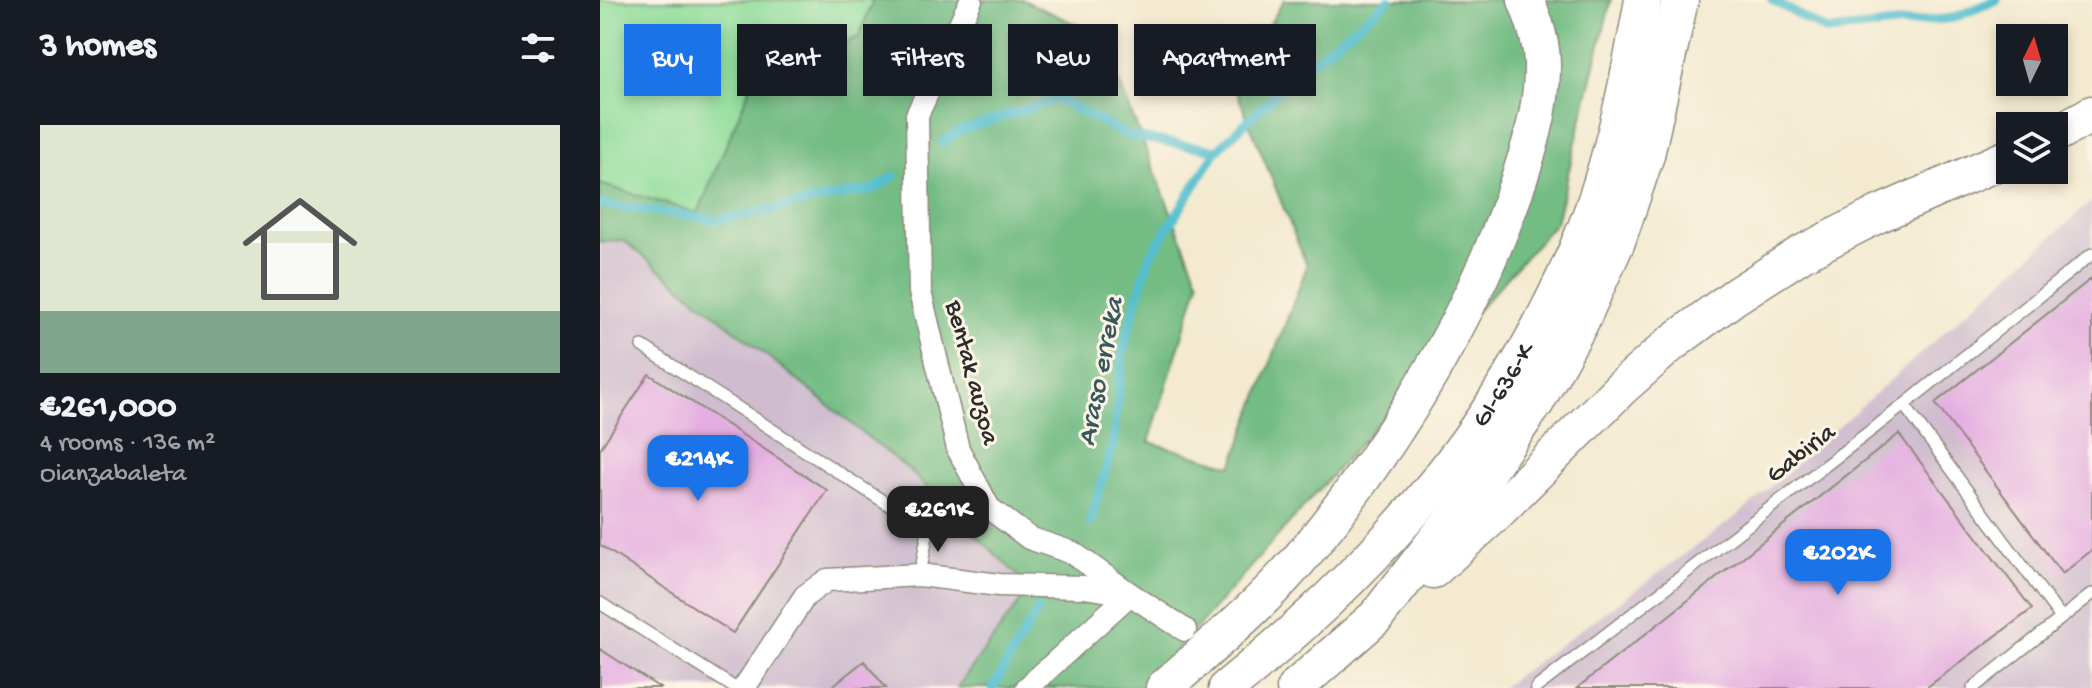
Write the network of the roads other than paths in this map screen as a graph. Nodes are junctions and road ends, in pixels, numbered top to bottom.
1 (971, 0) edge
2 (1526, 0) edge
3 (1643, 0) edge
4 (1680, 0) edge
5 (2092, 114) edge
6 (2068, 127) edge
7 (1996, 163) edge
8 (2092, 254) edge
9 (642, 346) dead end
10 (1904, 405) junction
11 (920, 575) junction
12 (1130, 594) junction
13 (2092, 594) edge
14 (600, 603) edge
15 (1376, 617) junction
16 (2061, 618) junction
17 (1185, 630) dead end
18 (735, 688) edge
19 (744, 688) edge
20 (1027, 688) edge
21 (1164, 688) edge
22 (1227, 688) edge
23 (1295, 688) edge
24 (1536, 688) edge
25 (1973, 688) edge

1 - 12 street, Bentak auzoa
2 - 21 highway
3 - 22 highway, GI-636-K
4 - 15 highway, GI-636-K
5 - 6 highway
7 - 15 highway
8 - 10 lane, Gabiria
9 - 11 lane
10 - 16 lane
10 - 24 lane, Gabiria
11 - 12 street
11 - 19 street
12 - 17 street, Bentak auzoa
12 - 20 street
13 - 16 lane
14 - 18 lane
15 - 23 highway, GI-636-K
16 - 25 lane

